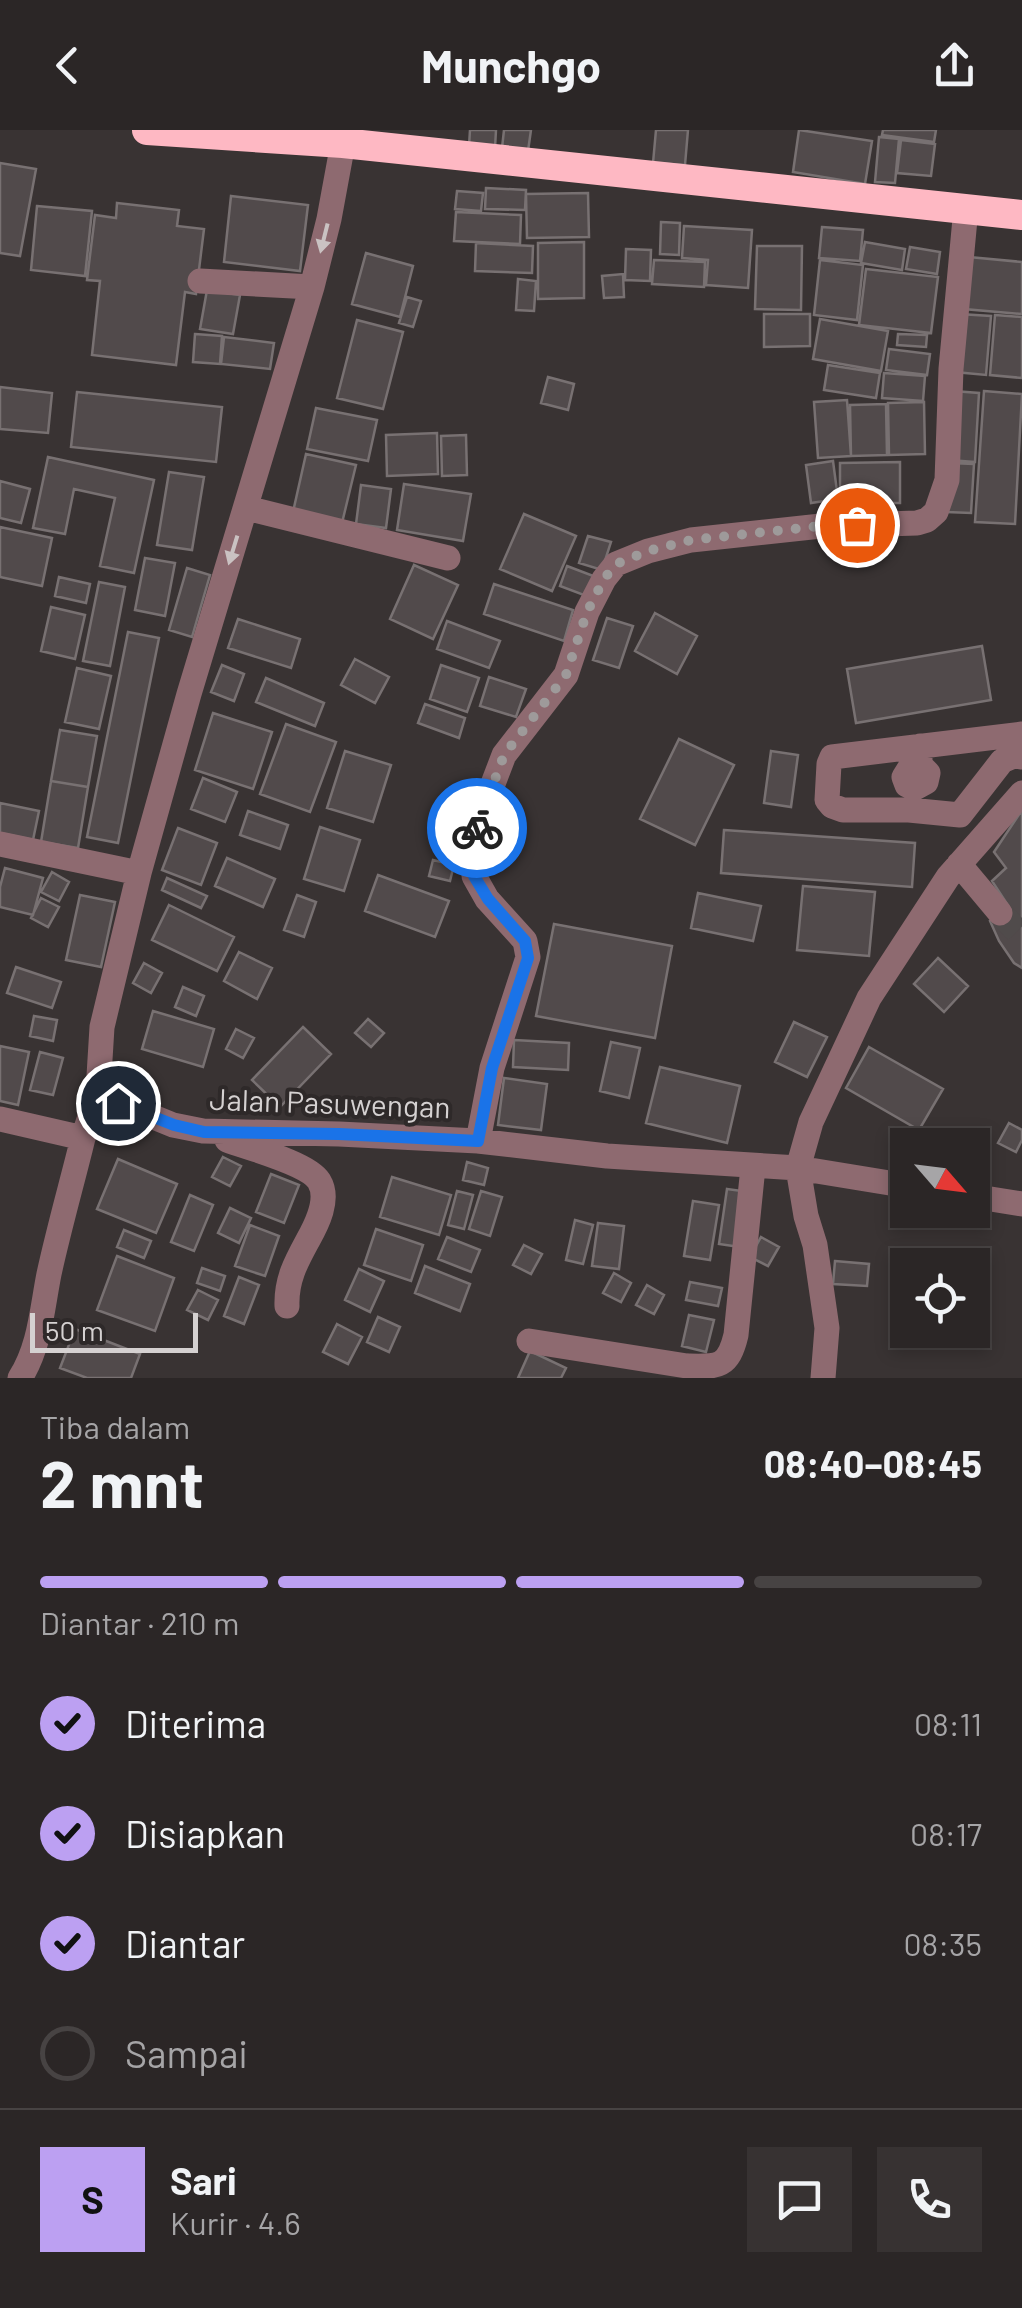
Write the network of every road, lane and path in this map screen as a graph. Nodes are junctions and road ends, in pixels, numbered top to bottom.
1 (148, 130) edge
2 (224, 133) edge
3 (343, 143) junction
4 (966, 208) junction
5 (1022, 215) edge
6 (200, 281) dead end
7 (312, 287) junction
8 (246, 508) junction
9 (448, 558) dead end
10 (1022, 734) edge
11 (1022, 758) edge
12 (1022, 793) edge
13 (0, 844) edge
14 (960, 864) junction
15 (140, 872) junction
16 (1000, 913) tunnel mouth
17 (98, 1092) junction
18 (0, 1119) edge
19 (204, 1132) junction
20 (83, 1138) junction
21 (478, 1141) junction
22 (753, 1166) junction
23 (798, 1168) junction
24 (890, 1183) edge
25 (990, 1199) edge
26 (1022, 1204) edge
27 (287, 1306) dead end
28 (529, 1341) dead end
29 (20, 1378) edge
30 (823, 1378) edge

1 - 2 highway
2 - 3 highway
3 - 4 highway
3 -> 7 street
4 - 5 highway
4 - 21 street
6 - 7 street
7 - 8 street
8 - 9 street
8 -> 15 street
10 - 11 street
12 - 14 street
13 - 15 street
14 - 16 street
14 - 23 street
15 - 17 street
17 - 19 street, Jalan Pasuwengan
17 - 20 street
18 - 20 street
19 - 21 street, Jalan Pasuwengan
19 - 27 street
20 - 29 street
21 - 22 street, Jalan Pasuwengan
22 - 23 street, Jalan Pasuwengan
22 - 28 street
23 - 24 street, Jalan Pasuwengan
23 - 30 street
25 - 26 street

